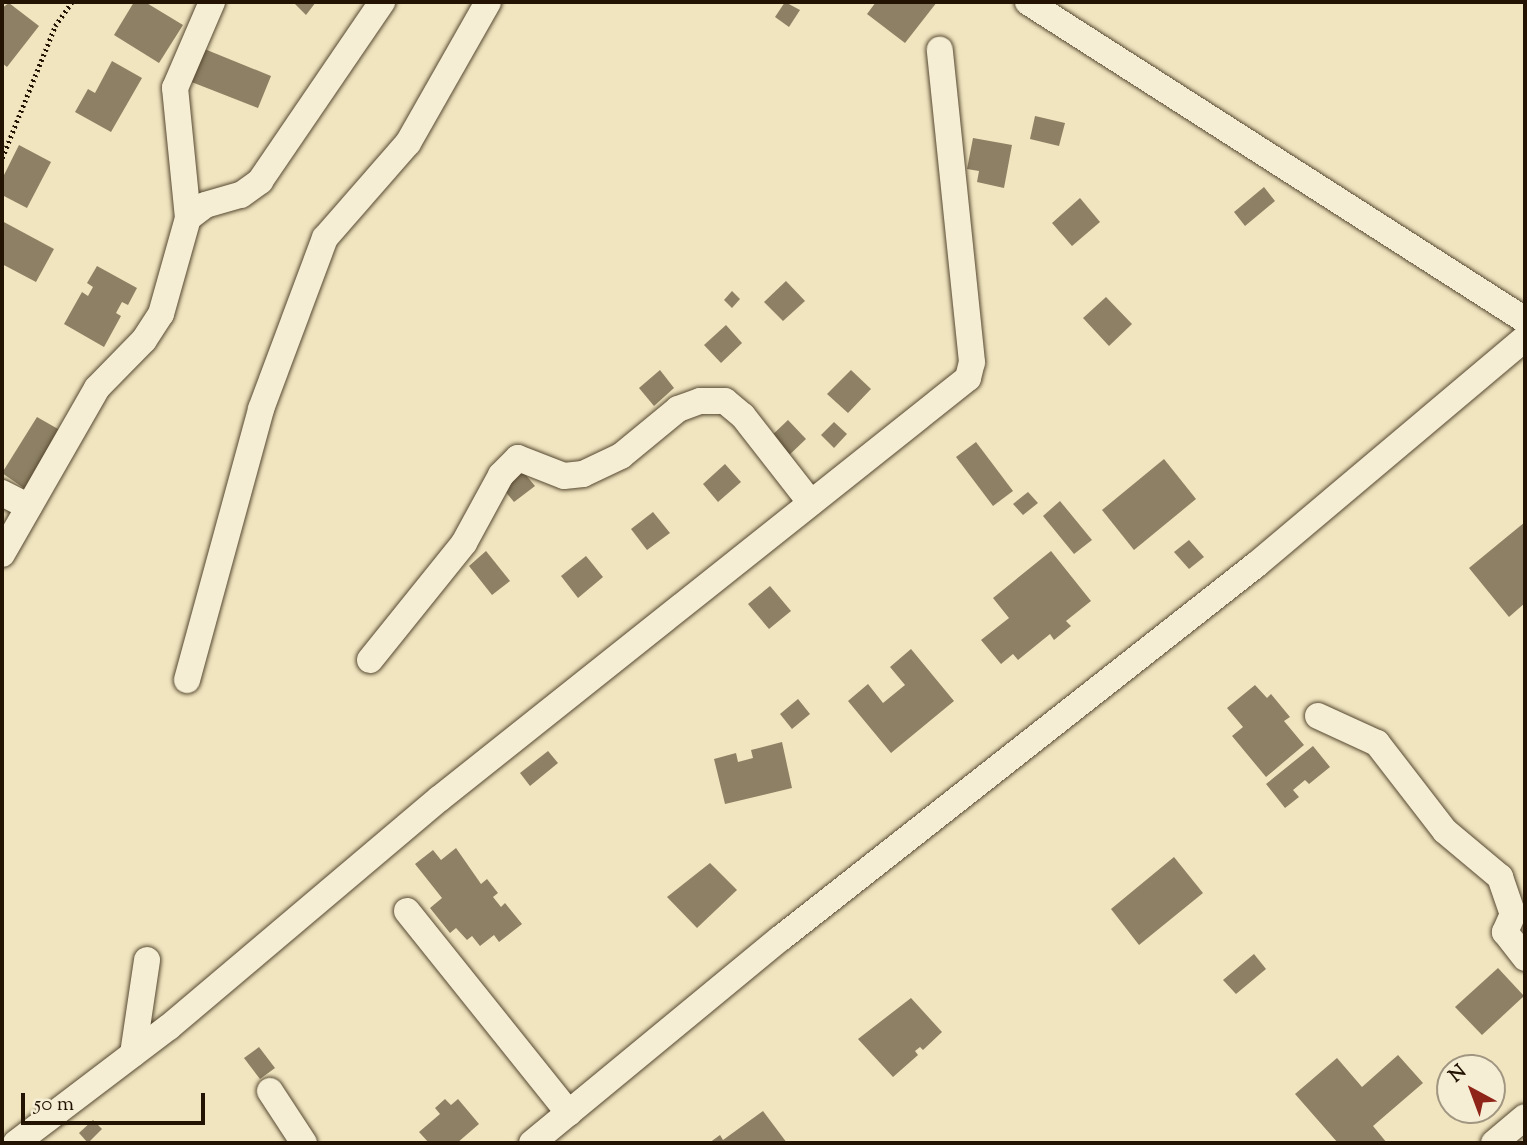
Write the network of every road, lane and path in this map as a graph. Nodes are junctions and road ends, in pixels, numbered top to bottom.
1 (72, 2) edge
2 (212, 2) edge
3 (382, 2) edge
4 (488, 2) edge
5 (1036, 4) edge
6 (940, 50) dead end
7 (2, 159) edge
8 (188, 218) junction
9 (1525, 320) edge
10 (1525, 338) edge
11 (2, 493) edge
12 (811, 503) junction
13 (29, 507) junction
14 (2, 554) edge
15 (370, 660) dead end
16 (187, 680) dead end
17 (1318, 716) dead end
18 (407, 911) dead end
19 (1525, 958) edge
20 (147, 960) dead end
21 (133, 1054) junction
22 (270, 1091) dead end
23 (569, 1113) junction
24 (1525, 1117) edge
25 (16, 1143) edge
26 (304, 1143) edge
27 (532, 1143) edge
28 (1494, 1143) edge

1 - 7 path
2 - 8 street
3 - 8 street
4 - 16 street
5 - 9 street
6 - 12 street
8 - 13 street
10 - 23 street
11 - 13 street
12 - 15 street
12 - 21 street
13 - 14 street
17 - 19 street
18 - 23 street
20 - 21 street
21 - 25 street
22 - 26 street
23 - 27 street
24 - 28 street

